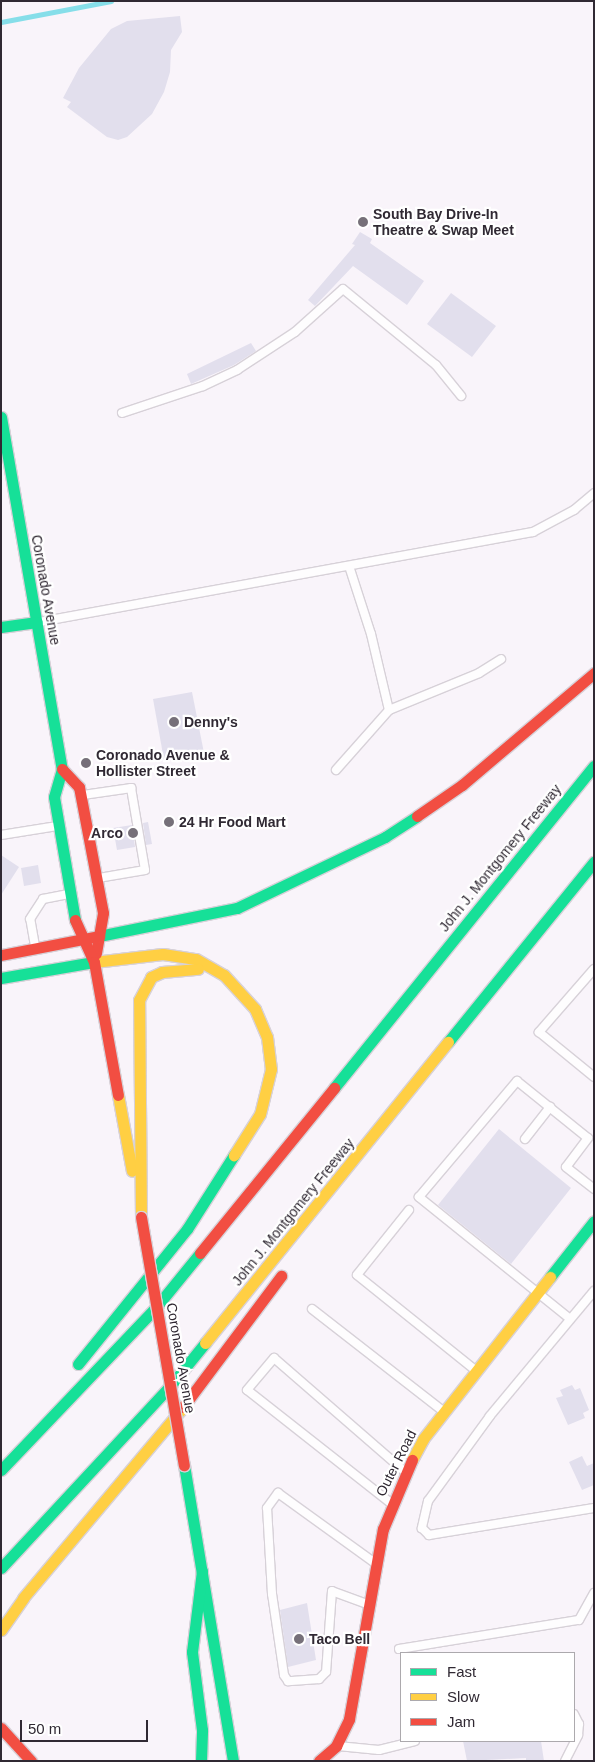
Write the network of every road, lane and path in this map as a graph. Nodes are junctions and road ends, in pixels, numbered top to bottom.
1 (461, 396) dead end
2 (122, 413) dead end
3 (1, 417) edge
4 (594, 493) edge
5 (349, 566) junction
6 (37, 622) junction
7 (1, 627) edge
8 (501, 659) dead end
9 (594, 673) edge
10 (389, 710) junction
11 (594, 766) edge
12 (62, 769) junction
13 (336, 770) dead end
14 (81, 796) junction
15 (59, 826) junction
16 (1, 835) edge
17 (594, 862) edge
18 (96, 878) junction
19 (71, 894) junction
20 (99, 936) junction
21 (84, 939) junction
22 (36, 948) junction
23 (1, 955) edge
24 (94, 962) junction
25 (210, 967) junction
26 (594, 969) edge
27 (1, 978) edge
28 (594, 1077) edge
29 (416, 1085) junction
30 (550, 1107) junction
31 (525, 1139) dead end
32 (594, 1189) edge
33 (409, 1210) dead end
34 (141, 1217) junction
35 (594, 1221) edge
36 (319, 1222) dead end
37 (291, 1263) dead end
38 (539, 1291) junction
39 (594, 1291) edge
40 (594, 1301) edge
41 (584, 1303) junction
42 (312, 1309) dead end
43 (569, 1318) junction
44 (476, 1371) junction
45 (70, 1374) dead end
46 (444, 1412) junction
47 (19, 1432) dead end
48 (1, 1454) edge
49 (1, 1470) edge
50 (405, 1473) junction
51 (392, 1504) junction
52 (594, 1508) edge
53 (376, 1564) junction
54 (1, 1568) edge
55 (202, 1571) junction
56 (594, 1593) edge
57 (369, 1604) junction
58 (1, 1630) edge
59 (398, 1649) dead end
60 (575, 1716) edge
61 (1, 1728) edge
62 (575, 1740) edge
63 (411, 1742) edge
64 (574, 1742) edge
65 (336, 1746) junction
66 (31, 1761) edge
67 (201, 1761) edge
68 (233, 1761) edge
69 (319, 1761) edge
70 (565, 1761) edge

1 - 2 lane
3 - 6 main road, Coronado Avenue
4 - 5 lane
5 - 6 lane
5 - 10 lane
6 - 7 main road
6 - 12 main road, Coronado Avenue
8 - 10 lane
9 - 20 main road
10 - 13 lane
11 - 49 main road, John J. Montgomery Freeway
12 - 14 main road, Coronado Avenue
12 - 15 main road, Coronado Avenue
14 - 18 main road, Coronado Avenue
14 - 18 lane
15 - 16 lane
15 - 19 main road, Coronado Avenue
17 - 29 main road, John J. Montgomery Freeway
18 - 20 main road, Coronado Avenue
19 - 21 main road, Coronado Avenue
19 - 22 lane
20 - 21 main road
20 - 24 main road, Coronado Avenue
21 - 22 main road
21 - 24 main road, Coronado Avenue
22 - 23 main road
24 - 25 main road
24 - 27 main road
24 - 34 main road, Coronado Avenue
25 - 34 main road
25 - 45 main road
26 - 28 lane
29 - 36 main road
29 - 54 main road, John J. Montgomery Freeway
30 - 31 lane
30 - 32 lane
30 - 38 lane
33 - 44 lane
34 - 55 main road, Coronado Avenue, bridge
35 - 38 main road, Outer Road
37 - 58 main road
38 - 43 lane
38 - 44 main road, Outer Road
39 - 41 lane
40 - 41 lane
41 - 43 lane
42 - 46 lane
43 - 52 lane
44 - 46 main road, Outer Road
46 - 50 main road, Outer Road
47 - 48 main road
50 - 51 main road, Outer Road
50 - 51 lane
51 - 53 main road, Outer Road
53 - 57 main road, Outer Road
53 - 57 lane
55 - 67 main road
55 - 68 main road, Coronado Avenue
56 - 59 lane
57 - 65 main road, Outer Road
60 - 62 lane
61 - 66 main road
63 - 65 lane
64 - 70 lane
65 - 69 main road, Outer Road

